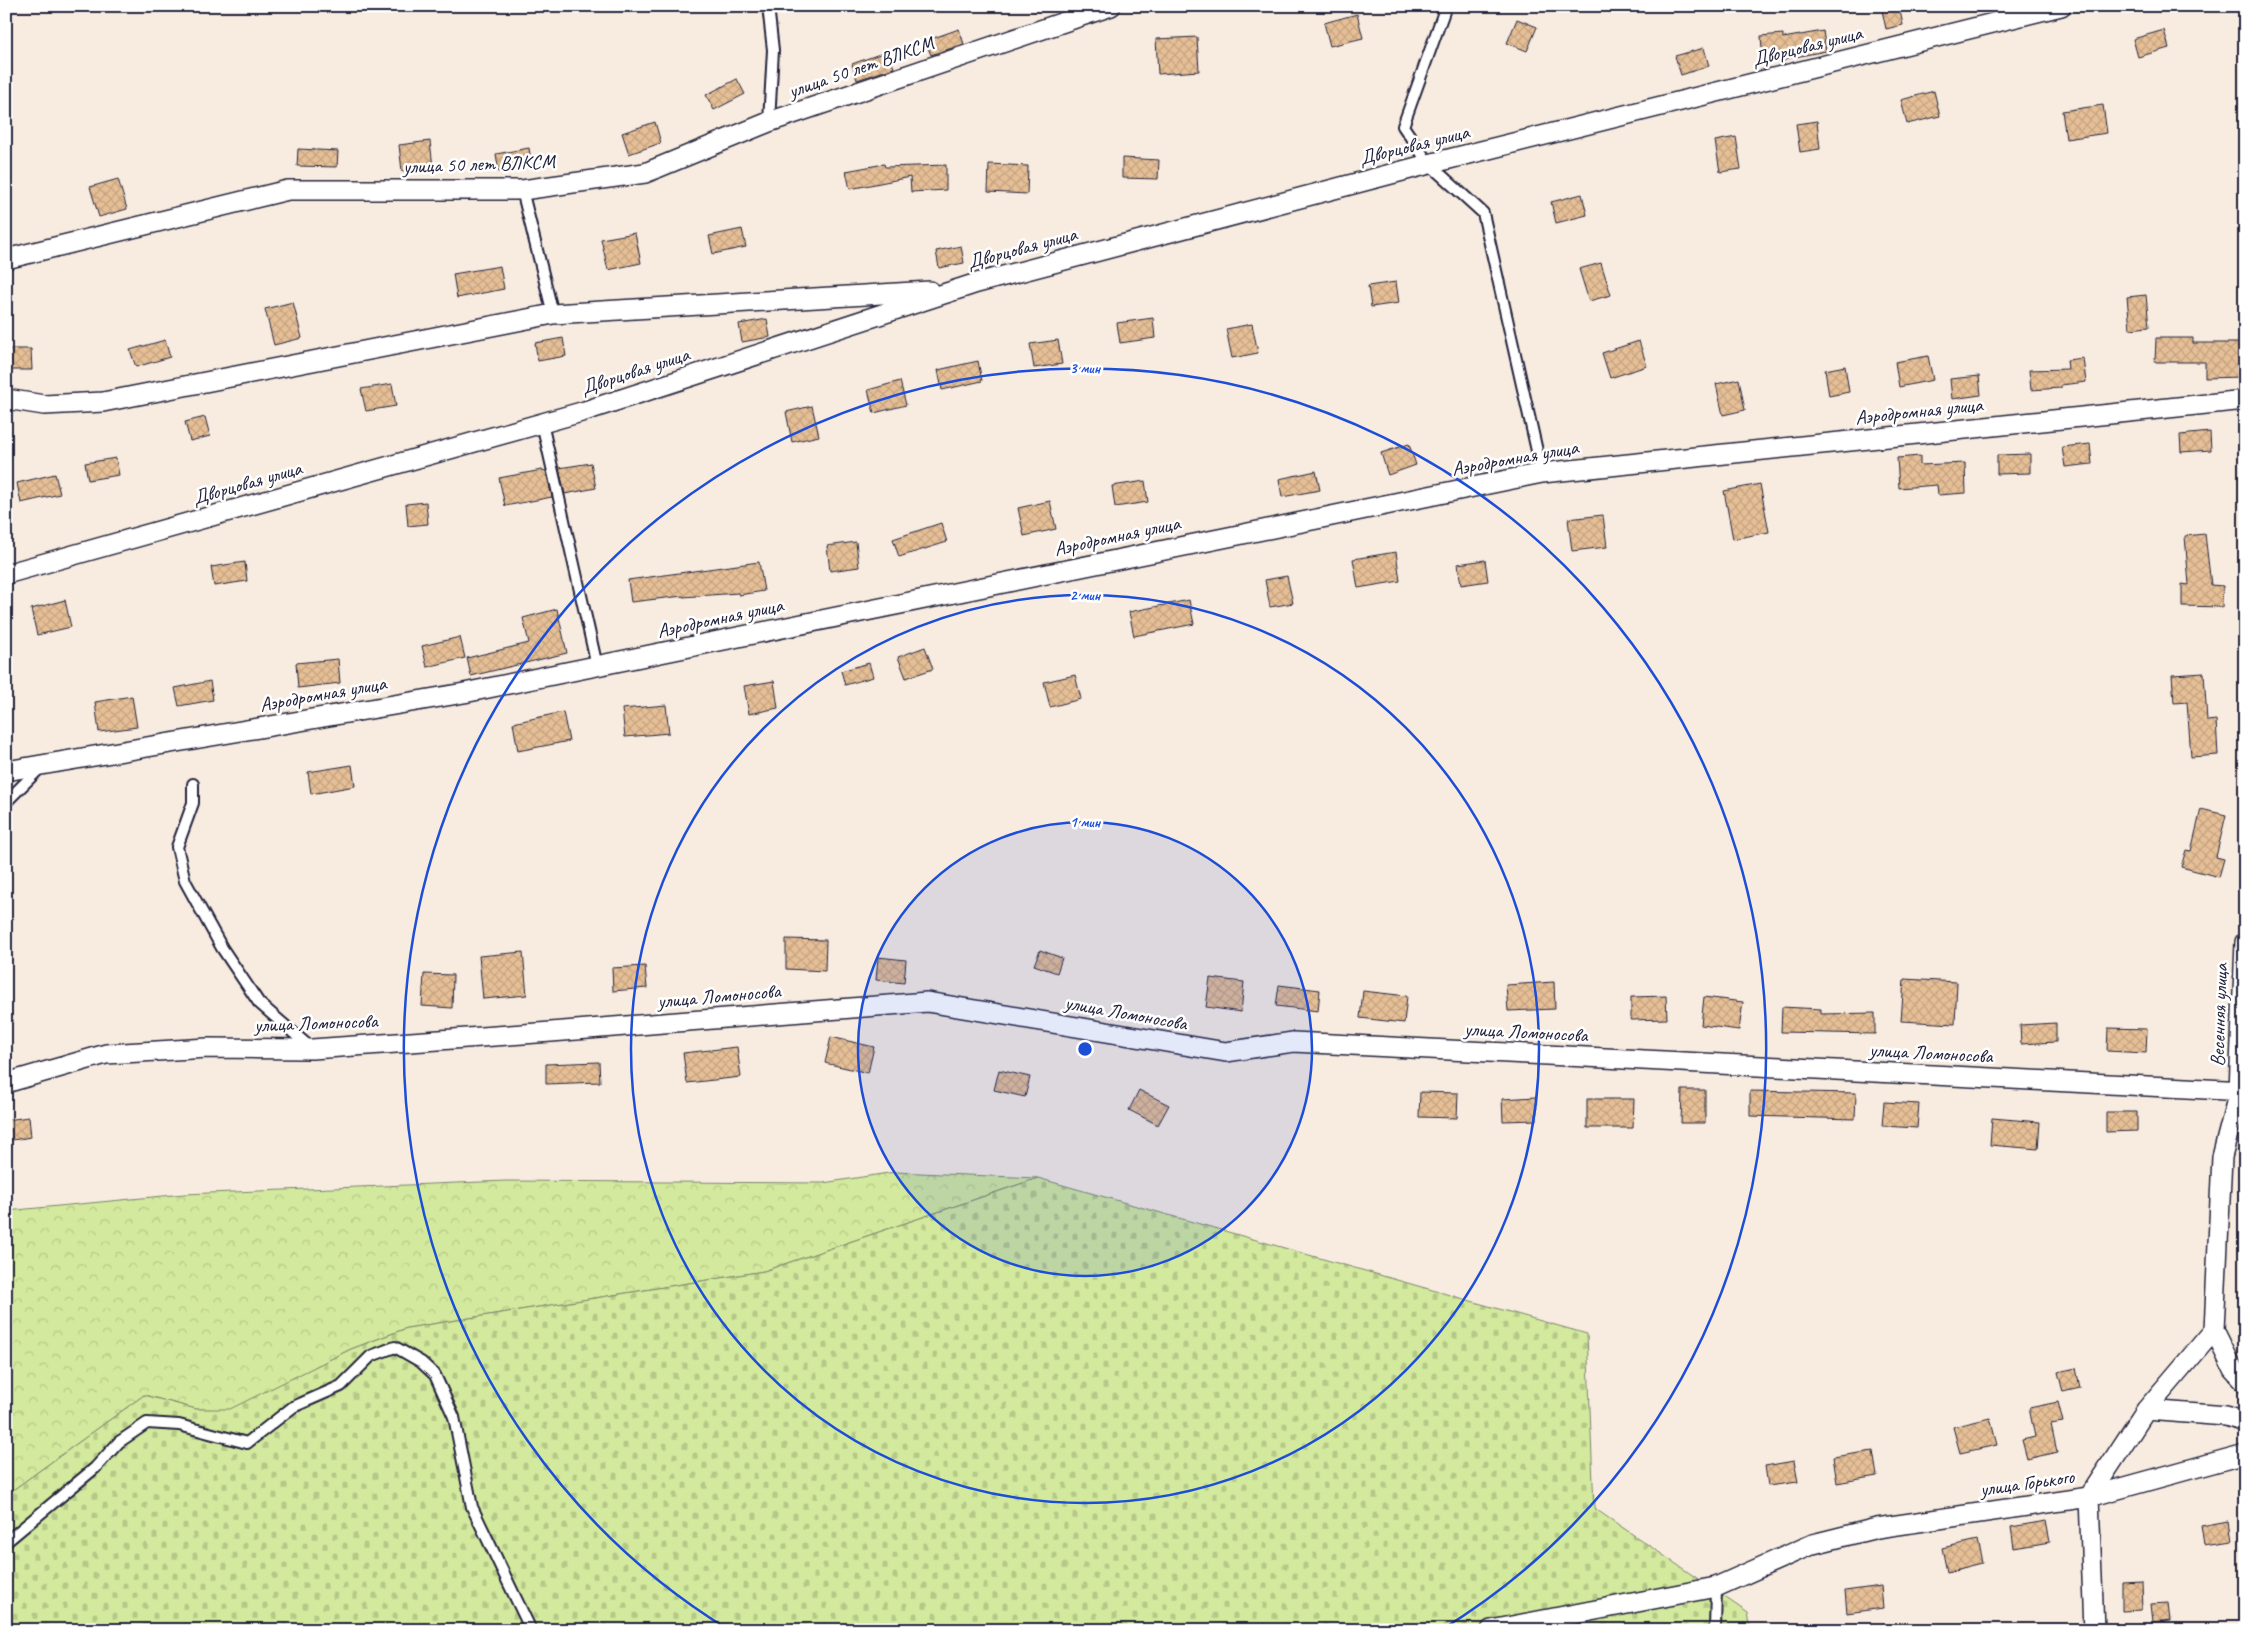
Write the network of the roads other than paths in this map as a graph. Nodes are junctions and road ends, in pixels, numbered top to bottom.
1 (768, 6) edge
2 (1111, 6) edge
3 (1446, 6) edge
4 (2061, 6) edge
5 (769, 122) junction
6 (1429, 164) junction
7 (522, 190) junction
8 (6, 259) edge
9 (956, 290) junction
10 (553, 314) junction
11 (6, 399) edge
12 (2245, 400) edge
13 (542, 423) junction
14 (1542, 473) junction
15 (6, 574) edge
16 (597, 666) junction
17 (42, 765) junction
18 (6, 771) edge
19 (193, 784) dead end
20 (6, 802) edge
21 (2245, 942) edge
22 (312, 1048) junction
23 (6, 1083) edge
24 (2242, 1091) edge
25 (2214, 1330) junction
26 (2245, 1382) edge
27 (2146, 1410) junction
28 (2245, 1422) edge
29 (2245, 1454) edge
30 (2089, 1496) junction
31 (6, 1542) edge
32 (1716, 1587) junction
33 (531, 1630) edge
34 (1491, 1630) edge
35 (1715, 1630) edge
36 (2094, 1630) edge

1 - 5 lane
2 - 5 street, улица 50 лет ВЛКСМ
3 - 6 lane
4 - 6 street, Дворцовая улица
5 - 7 street, улица 50 лет ВЛКСМ
6 - 9 street, Дворцовая улица
6 - 14 lane
7 - 8 street, улица 50 лет ВЛКСМ
7 - 10 lane
9 - 10 street
9 - 13 street, Дворцовая улица
10 - 11 street
12 - 14 street, Аэродромная улица
13 - 15 street, Дворцовая улица
13 - 16 lane
14 - 16 street, Аэродромная улица
16 - 17 street, Аэродромная улица
17 - 18 street, Аэродромная улица
17 - 20 lane
19 - 22 lane
21 - 24 street, Весенняя улица
22 - 23 street, улица Ломоносова
22 - 24 street, улица Ломоносова
24 - 25 street, Весенняя улица
25 - 26 street
25 - 27 street
27 - 28 street
27 - 30 street
29 - 30 street, улица Горького
30 - 32 street, улица Горького
30 - 36 street
31 - 33 lane
32 - 34 street, улица Горького
32 - 35 lane

